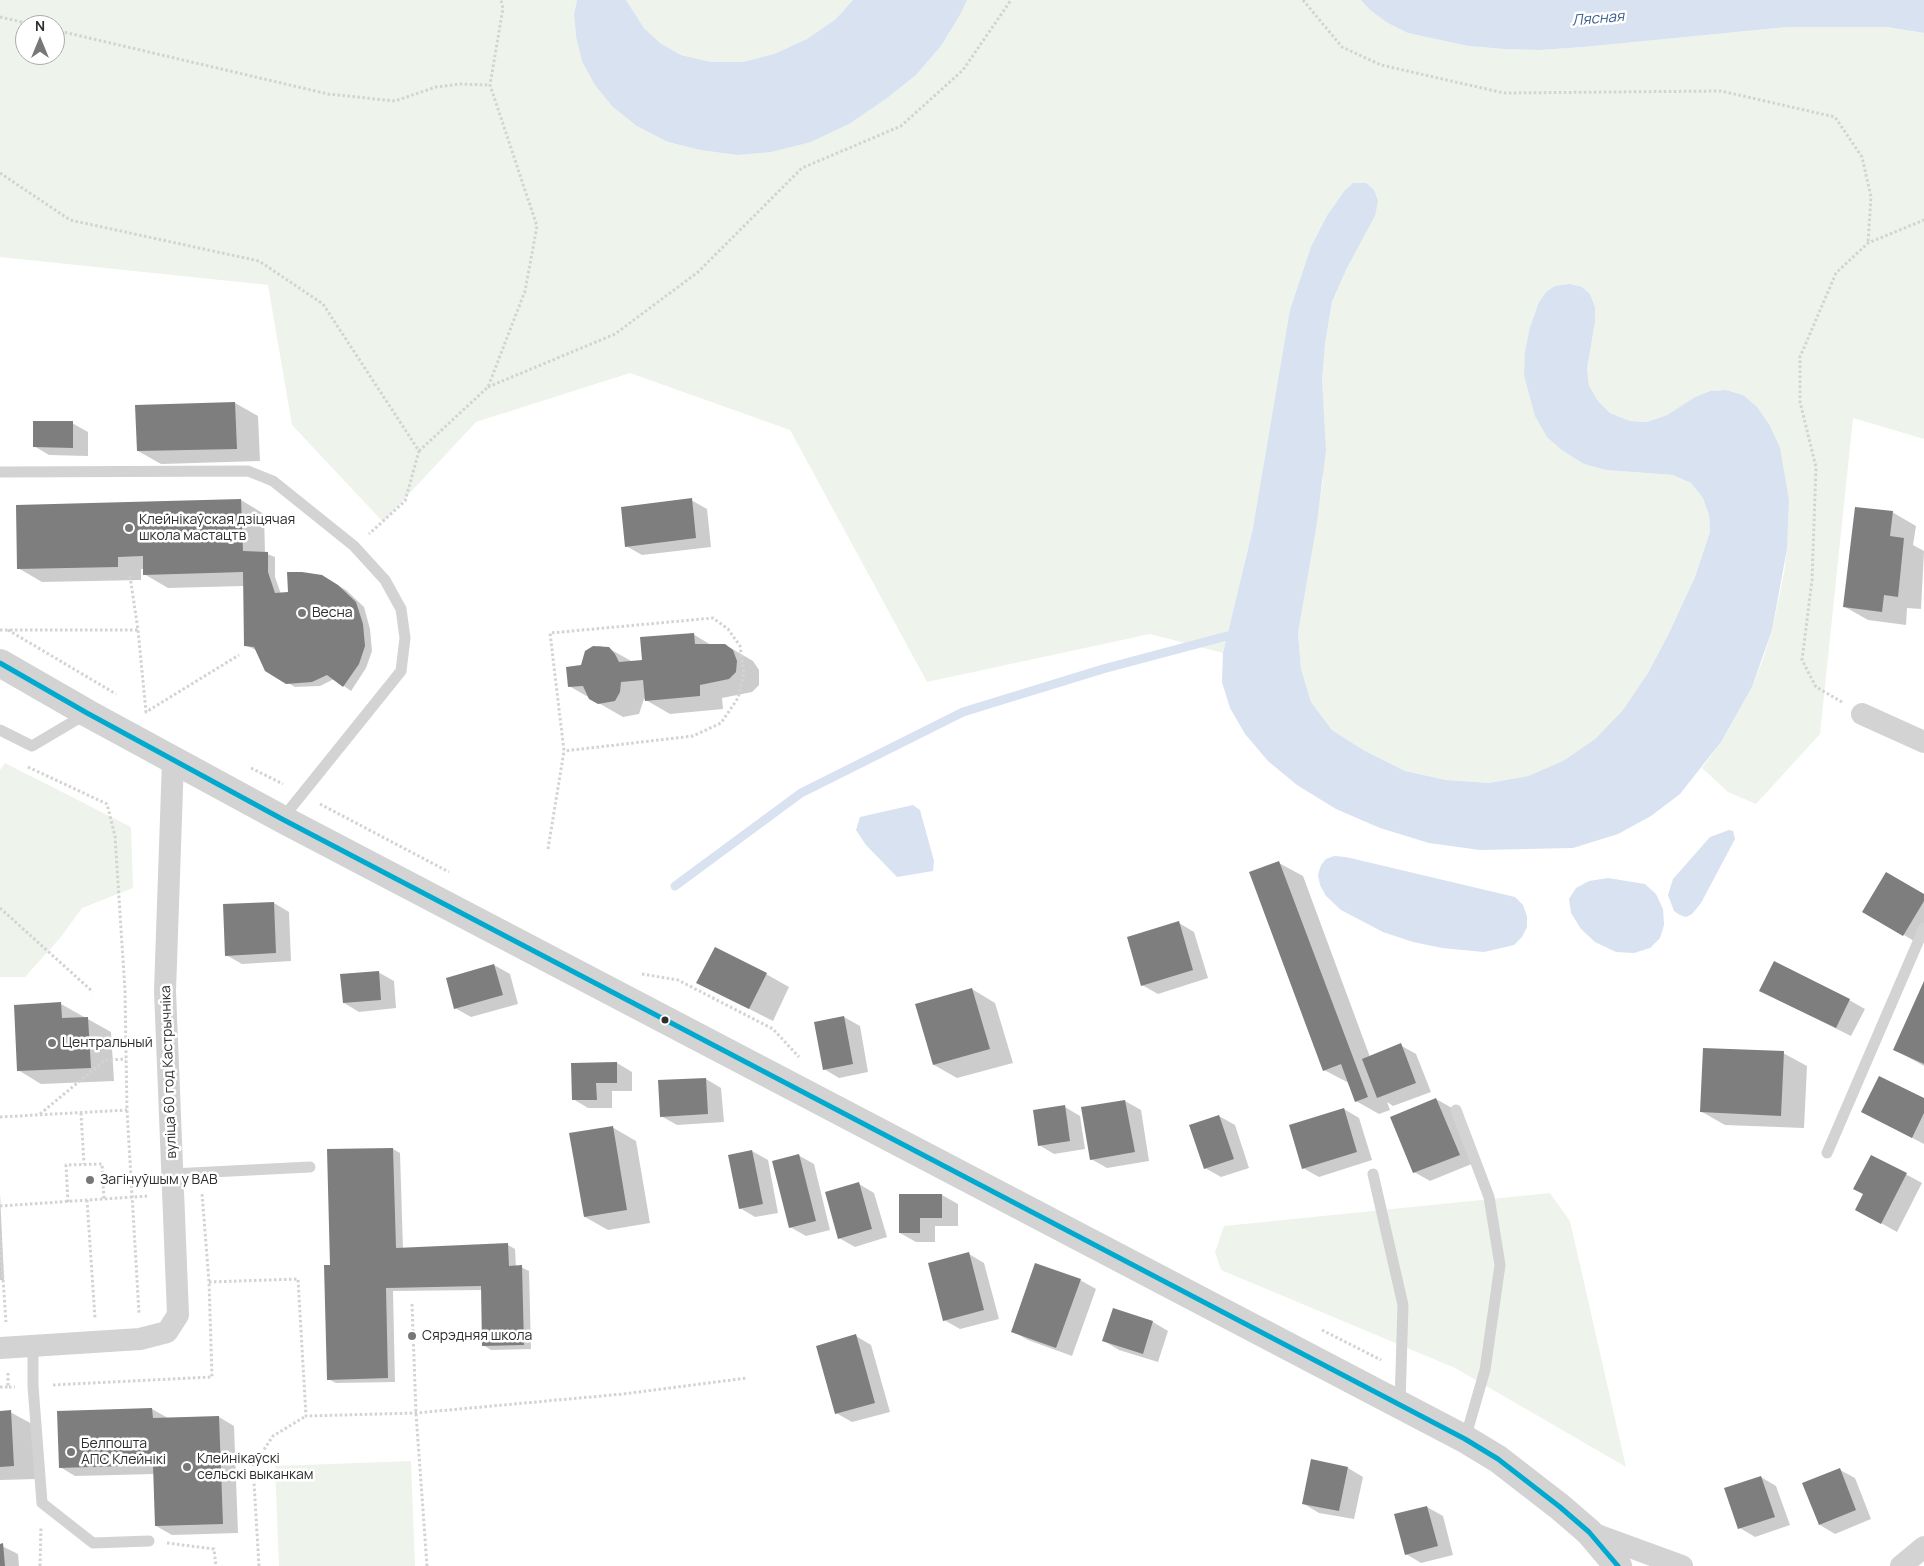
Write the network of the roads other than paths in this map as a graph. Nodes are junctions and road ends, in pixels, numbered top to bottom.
1 (0, 472) edge
2 (0, 663) edge
3 (87, 713) junction
4 (1862, 714) road end
5 (0, 730) edge
6 (1924, 742) edge
7 (173, 760) junction
8 (282, 819) junction
9 (1924, 928) edge
10 (1456, 1110) dead end
11 (1827, 1153) dead end
12 (310, 1167) dead end
13 (1373, 1174) dead end
14 (173, 1184) junction
15 (33, 1346) junction
16 (4, 1348) edge
17 (1400, 1405) junction
18 (1465, 1439) junction
19 (1589, 1532) junction
20 (149, 1541) road end
21 (1924, 1547) edge
22 (1618, 1566) edge
23 (1682, 1566) edge
24 (1901, 1566) edge

1 - 8 lane
2 - 3 street
3 - 5 lane
3 - 7 street
4 - 6 street
7 - 8 street
7 - 14 street, вуліца 60 год Кастрычніка
8 - 17 street
9 - 11 lane
10 - 18 lane
12 - 14 lane
13 - 17 lane
14 - 15 street, вуліца 60 год Кастрычніка
15 - 16 street, вуліца 60 год Кастрычніка
15 - 20 lane
17 - 18 street
18 - 19 street
19 - 22 street
19 - 23 street
21 - 24 street

